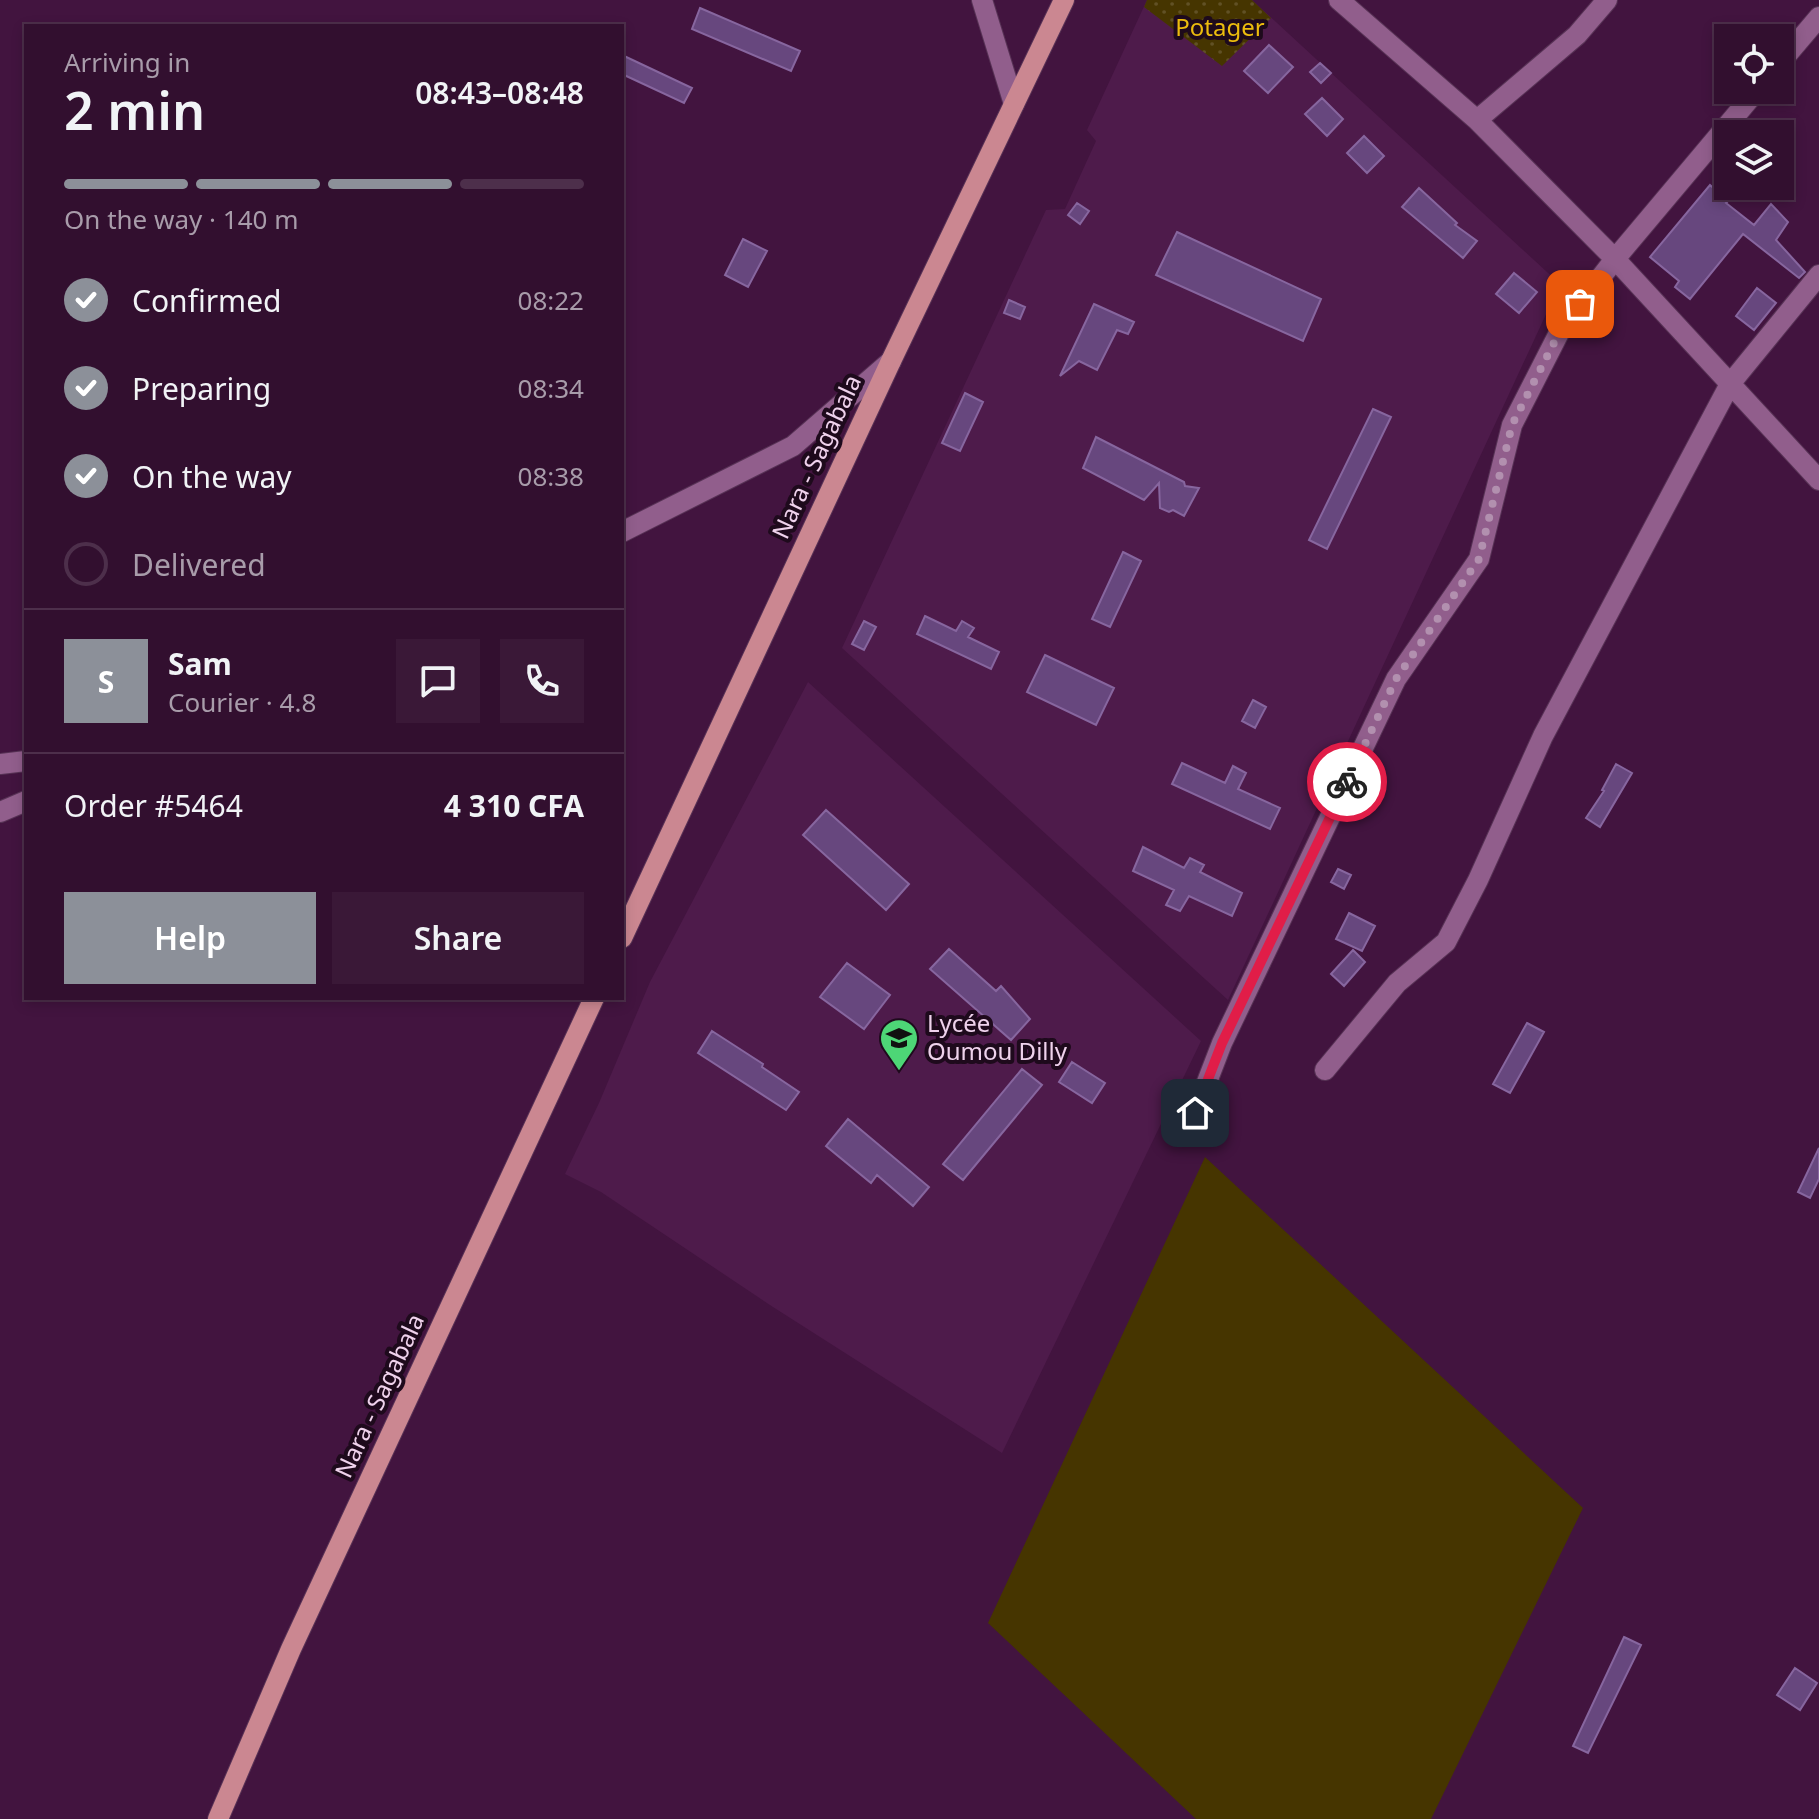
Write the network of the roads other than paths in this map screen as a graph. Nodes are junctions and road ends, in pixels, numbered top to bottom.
1 (982, 0) edge
2 (1064, 0) edge
3 (1607, 0) edge
4 (1343, 1) edge
5 (1819, 17) edge
6 (1794, 46) edge
7 (1014, 104) junction
8 (1745, 104) edge
9 (1477, 120) junction
10 (1615, 259) junction
11 (1819, 275) edge
12 (891, 361) junction
13 (1730, 384) junction
14 (1819, 480) edge
15 (624, 531) edge
16 (24, 761) edge
17 (0, 764) edge
18 (24, 802) edge
19 (0, 812) edge
20 (624, 934) edge
21 (593, 1000) edge
22 (1325, 1070) dead end
23 (1195, 1113) dead end
24 (218, 1819) edge

1 - 7 street
2 - 7 main road, Nara - Sagabala
3 - 9 street
4 - 9 street
5 - 6 street
7 - 12 main road, Nara - Sagabala
8 - 10 street
9 - 10 street
10 - 13 street
10 - 23 street
11 - 13 street
12 - 15 street
12 - 20 main road, Nara - Sagabala
13 - 14 street
13 - 22 street
16 - 17 street
18 - 19 street
21 - 24 main road, Nara - Sagabala

